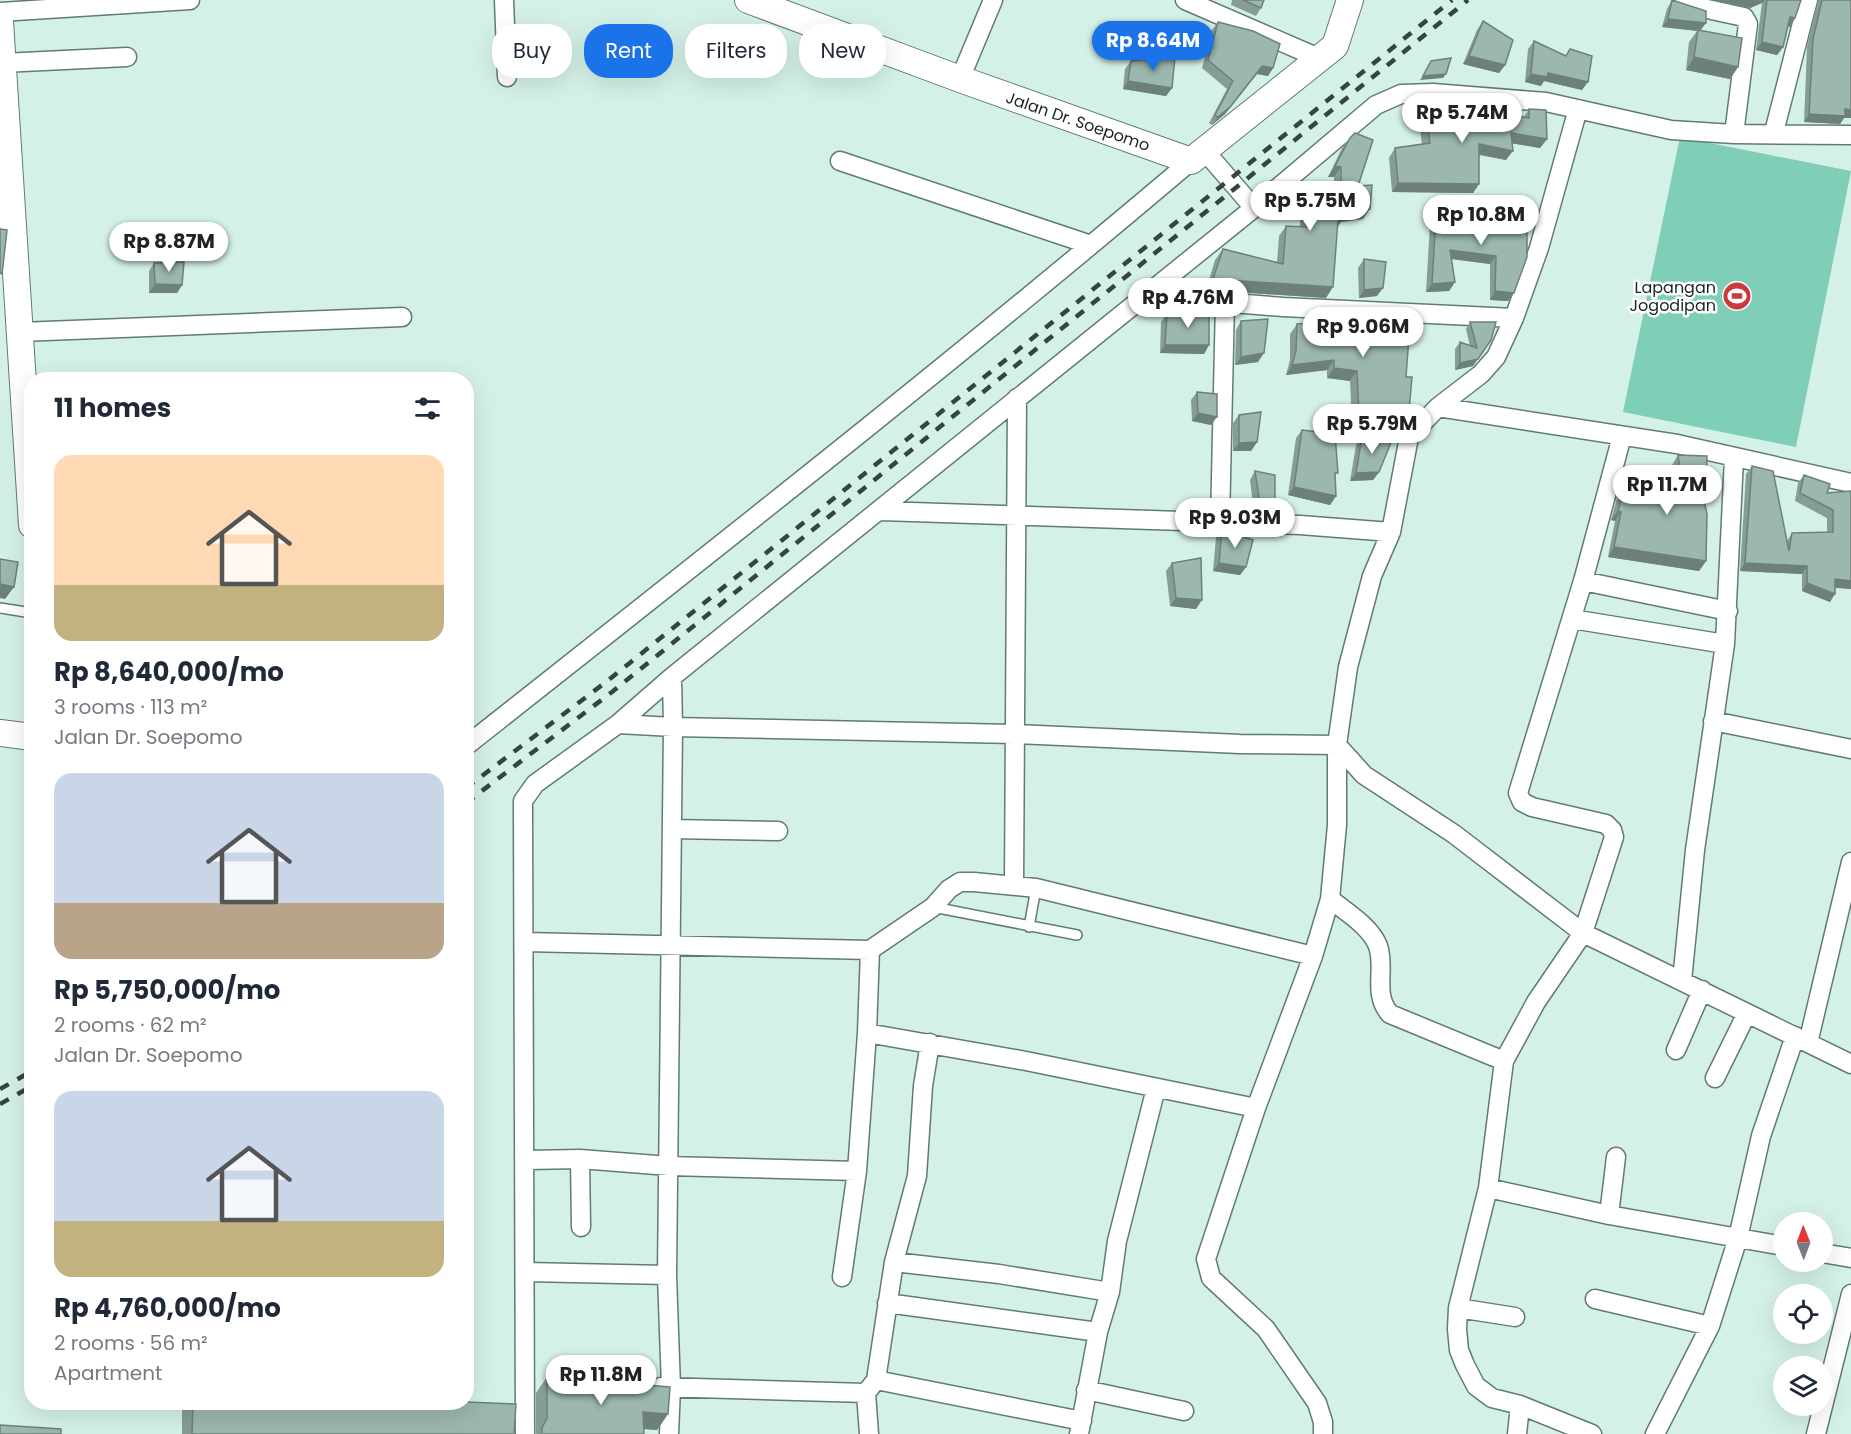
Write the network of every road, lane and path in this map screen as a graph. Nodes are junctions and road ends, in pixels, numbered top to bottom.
1 (190, 0) edge
2 (504, 0) edge
3 (748, 0) edge
4 (993, 0) edge
5 (1185, 0) edge
6 (1350, 0) edge
7 (1808, 0) edge
8 (1684, 4) edge
9 (785, 6) edge
10 (0, 12) edge
11 (0, 21) edge
12 (505, 24) edge
13 (127, 57) dead end
14 (1321, 59) junction
15 (2, 63) junction
16 (960, 79) junction
17 (1578, 109) junction
18 (1774, 132) junction
19 (1734, 134) junction
20 (1851, 135) edge
21 (1198, 155) junction
22 (840, 161) dead end
23 (1254, 208) junction
24 (1091, 245) junction
25 (1144, 296) junction
26 (1225, 302) junction
27 (402, 317) dead end
28 (1514, 318) junction
29 (20, 332) junction
30 (24, 396) edge
31 (1017, 398) junction
32 (1438, 407) junction
33 (1622, 436) junction
34 (1734, 458) junction
35 (1851, 483) edge
36 (881, 511) junction
37 (1017, 514) junction
38 (1220, 522) junction
39 (1390, 532) junction
40 (1583, 581) junction
41 (0, 608) edge
42 (1728, 611) junction
43 (24, 612) edge
44 (1572, 619) junction
45 (1725, 644) junction
46 (672, 677) junction
47 (1713, 721) junction
48 (618, 724) junction
49 (673, 727) junction
50 (0, 733) edge
51 (1014, 734) junction
52 (24, 736) edge
53 (474, 740) edge
54 (1337, 745) junction
55 (1851, 749) edge
56 (672, 828) junction
57 (778, 831) dead end
58 (1851, 862) edge
59 (1014, 884) junction
60 (1036, 888) junction
61 (1330, 899) junction
62 (933, 907) junction
63 (1844, 918) edge
64 (1029, 927) junction
65 (1582, 933) junction
66 (1077, 935) dead end
67 (525, 942) junction
68 (670, 946) junction
69 (870, 951) junction
70 (1313, 956) junction
71 (1682, 981) junction
72 (1702, 990) junction
73 (1747, 1012) junction
74 (867, 1033) junction
75 (1802, 1039) junction
76 (930, 1043) junction
77 (1676, 1050) dead end
78 (1504, 1061) junction
79 (1851, 1064) edge
80 (1715, 1078) dead end
81 (1155, 1088) junction
82 (1256, 1108) junction
83 (1616, 1157) dead end
84 (580, 1159) junction
85 (526, 1160) junction
86 (669, 1166) junction
87 (857, 1170) junction
88 (1488, 1188) junction
89 (1609, 1215) junction
90 (581, 1227) dead end
91 (1738, 1238) junction
92 (1773, 1244) edge
93 (1833, 1255) edge
94 (1851, 1258) edge
95 (894, 1262) junction
96 (526, 1272) junction
97 (667, 1275) junction
98 (842, 1277) dead end
99 (1110, 1292) junction
100 (1851, 1294) edge
101 (1594, 1299) dead end
102 (887, 1303) junction
103 (1458, 1308) junction
104 (1515, 1317) dead end
105 (1710, 1326) junction
106 (1098, 1332) junction
107 (526, 1381) junction
108 (548, 1382) edge
109 (638, 1386) edge
110 (871, 1386) junction
111 (671, 1388) junction
112 (1086, 1390) junction
113 (1520, 1405) junction
114 (1184, 1411) dead end
115 (1081, 1427) edge
116 (525, 1434) edge
117 (669, 1434) edge
118 (869, 1434) edge
119 (1323, 1434) edge
120 (1517, 1434) edge
121 (1592, 1434) edge
122 (1655, 1434) edge
123 (1816, 1434) edge

1 - 10 street
2 - 12 street
3 - 9 street, Jalan Dr. Soepomo
4 - 16 street
5 - 14 street
6 - 14 street
7 - 18 street
8 - 19 street
9 - 16 street, Jalan Dr. Soepomo
11 - 15 street
13 - 15 street
14 - 21 street
15 - 29 street
16 - 21 street, Jalan Dr. Soepomo
17 - 19 street
17 - 23 street
17 - 28 street
18 - 19 street
18 - 20 street
21 - 23 street
21 - 24 street
22 - 24 street
23 - 25 street
24 - 53 street
25 - 26 street
25 - 31 street
26 - 28 street
26 - 38 street
27 - 29 street
28 - 32 street
29 - 30 street
31 - 36 street
31 - 37 street
32 - 33 street
32 - 39 street
33 - 34 street
33 - 40 street
34 - 35 street
34 - 42 street
36 - 37 street
36 - 46 street
37 - 38 street
37 - 51 street
38 - 39 street
39 - 54 street
40 - 42 street
40 - 44 street
41 - 43 lane
42 - 45 street
44 - 45 street
44 - 65 street
45 - 47 street
46 - 48 street
46 - 49 street
47 - 55 street
47 - 71 street
48 - 49 street
48 - 67 street
49 - 51 street
49 - 56 street
50 - 52 street
51 - 54 street
51 - 59 street
54 - 61 street
54 - 65 street
56 - 57 street
56 - 68 street
58 - 63 street
59 - 60 street
59 - 62 street
60 - 64 lane
60 - 70 street
61 - 70 street
61 - 78 street
62 - 64 lane
62 - 69 street
63 - 75 street
64 - 66 lane
65 - 71 street
65 - 78 street
67 - 68 street
67 - 85 street
68 - 69 street
68 - 86 street
69 - 74 street
70 - 82 street
71 - 72 street
72 - 73 street
72 - 77 street
73 - 75 street
73 - 80 street
74 - 76 street
74 - 87 street
75 - 79 street
75 - 91 street
76 - 81 street
76 - 95 street
78 - 88 street
81 - 82 street
81 - 99 street
82 - 119 street
83 - 89 street
84 - 85 street
84 - 86 street
84 - 90 street
85 - 96 street
86 - 87 street
86 - 97 street
87 - 98 street
88 - 89 street
88 - 103 street
89 - 91 street
91 - 92 street
91 - 105 street
93 - 94 street
95 - 99 street
95 - 102 street
96 - 97 street
96 - 107 street
97 - 111 street
99 - 106 street
100 - 123 street
101 - 105 street
102 - 106 street
102 - 110 street
103 - 104 street
103 - 113 street
105 - 122 street
106 - 112 street
107 - 108 street
107 - 116 street
109 - 111 street
110 - 111 street
110 - 115 street
110 - 118 street
111 - 117 street
112 - 114 street
112 - 115 street
113 - 120 street
113 - 121 street

